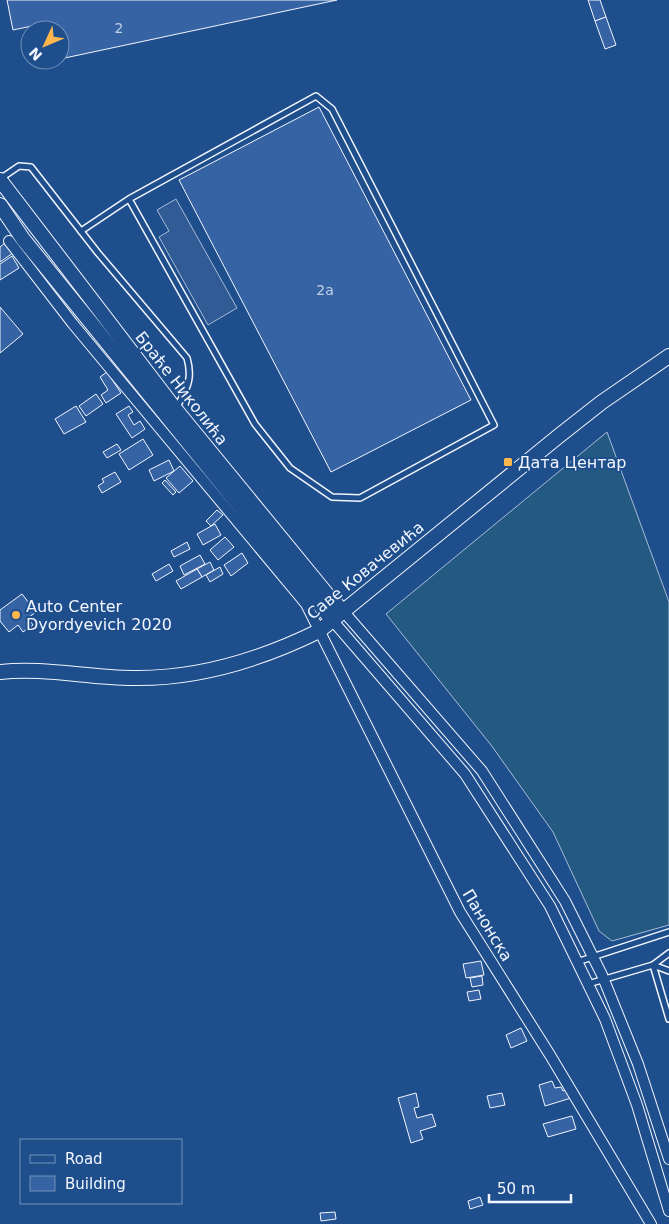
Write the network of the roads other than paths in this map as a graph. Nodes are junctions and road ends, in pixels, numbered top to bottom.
1 (0, 180) edge
2 (129, 199) junction
3 (0, 206) edge
4 (81, 231) junction
5 (9, 241) dead end
6 (669, 356) edge
7 (176, 410) junction
8 (338, 616) junction
9 (319, 631) junction
10 (0, 672) edge
11 (669, 932) edge
12 (669, 953) edge
13 (593, 956) junction
14 (577, 962) junction
15 (653, 965) junction
16 (669, 971) edge
17 (604, 980) junction
18 (588, 984) junction
19 (669, 1019) edge
20 (669, 1159) edge
21 (669, 1211) edge
22 (651, 1224) edge

1 - 4 lane
1 - 7 street, Браће Николића
2 - 2 lane
2 - 4 lane
3 - 8 street, Браће Николића
4 - 7 lane
5 - 9 street, Панонска
6 - 8 street, Саве Ковачевића
7 - 8 street, Браће Николића
8 - 9 street, Саве Ковачевића
8 - 13 street
8 - 14 street
9 - 10 street, Саве Ковачевића
9 - 22 street, Панонска
11 - 13 lane
12 - 15 lane
13 - 14 lane
13 - 17 street
14 - 18 street
15 - 16 lane
15 - 17 lane
15 - 19 lane
17 - 18 lane
17 - 20 street
18 - 21 street

